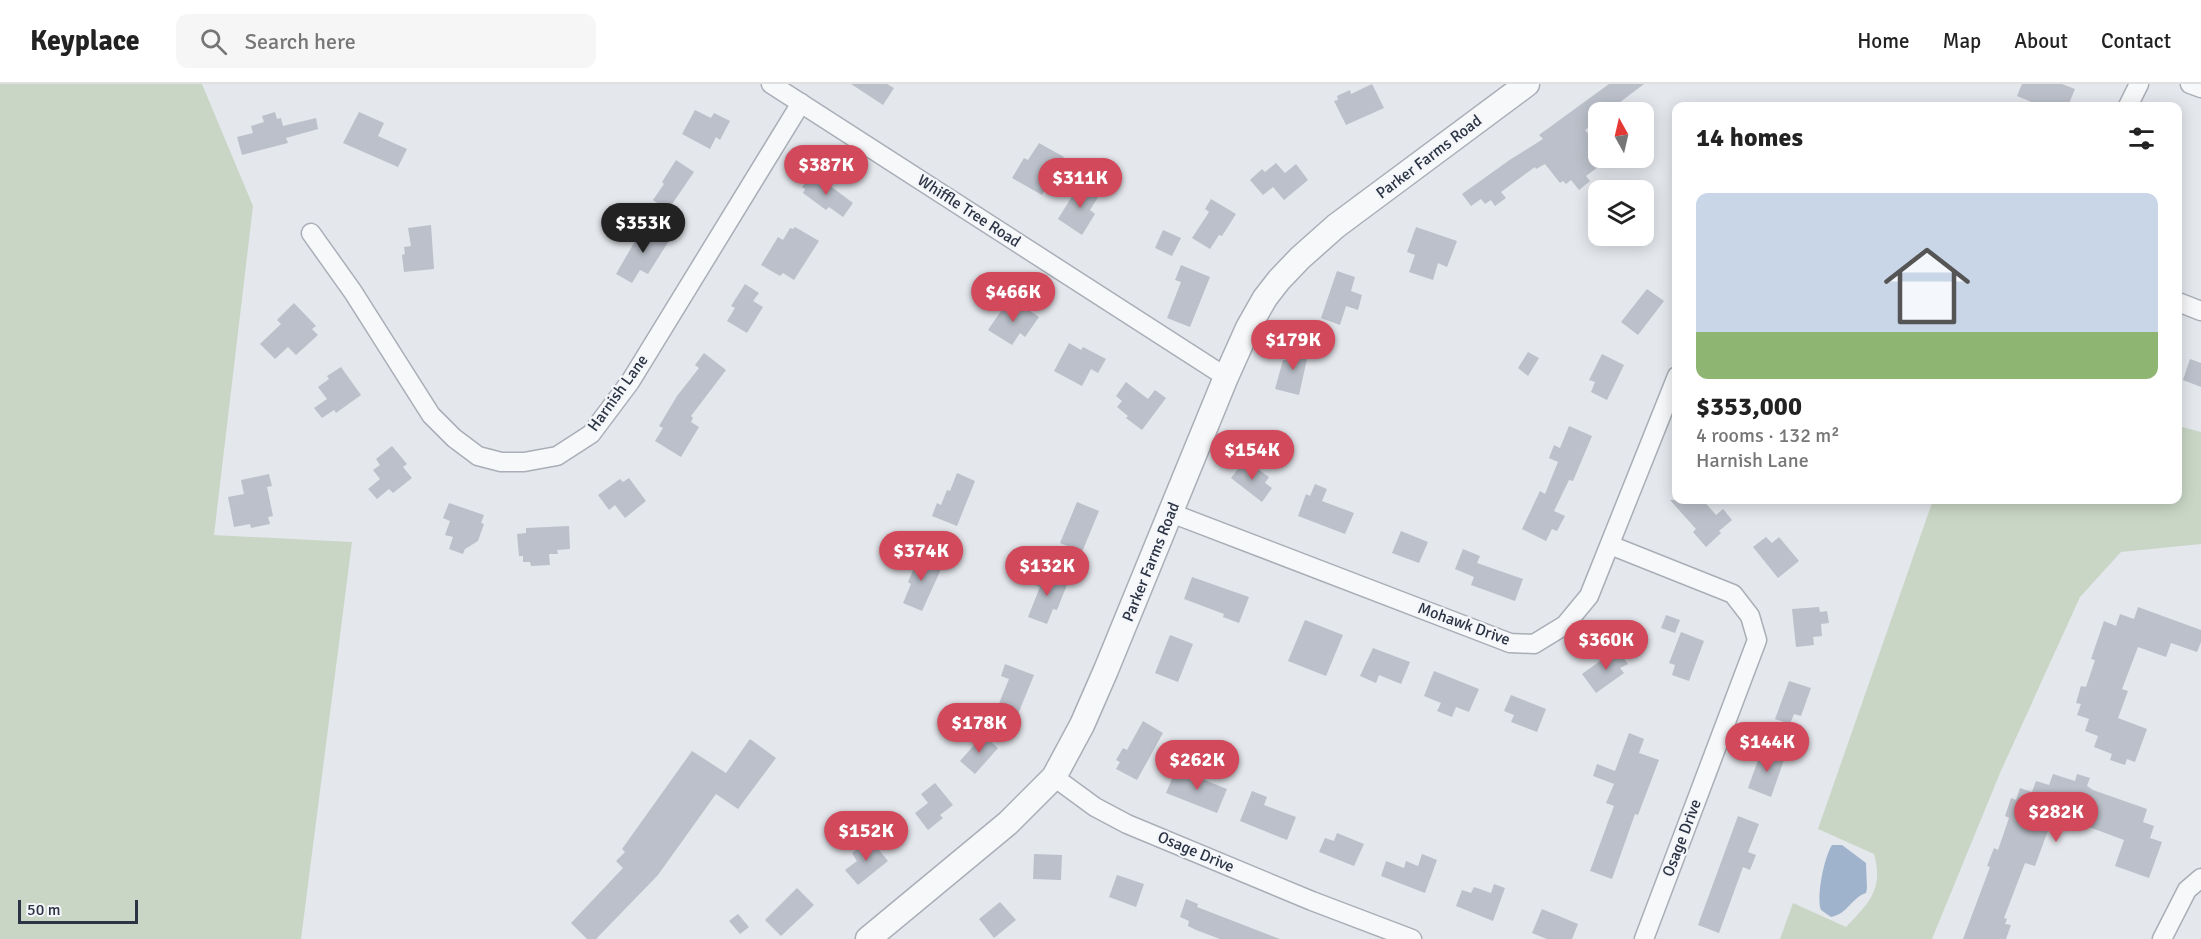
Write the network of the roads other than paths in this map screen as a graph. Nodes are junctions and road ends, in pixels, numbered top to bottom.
1 (771, 84) edge
2 (1527, 84) edge
3 (2139, 84) edge
4 (2190, 84) edge
5 (2201, 88) edge
6 (2130, 102) edge
7 (801, 103) junction
8 (311, 233) dead end
9 (2182, 304) edge
10 (2201, 311) edge
11 (1226, 377) junction
12 (1672, 389) edge
13 (1171, 513) junction
14 (1610, 545) junction
15 (1054, 777) junction
16 (2201, 878) edge
17 (868, 939) edge
18 (1412, 939) edge
19 (1644, 939) edge
20 (2162, 939) edge

1 - 7 street, Whiffle Tree Road
2 - 11 street, Parker Farms Road
3 - 6 street
4 - 5 street
7 - 8 street, Harnish Lane
7 - 11 street, Whiffle Tree Road
9 - 10 street
11 - 13 street, Parker Farms Road
12 - 14 street, Mohawk Drive
13 - 14 street, Mohawk Drive
13 - 15 street, Parker Farms Road
14 - 19 street, Osage Drive
15 - 17 street, Parker Farms Road
15 - 18 street, Osage Drive
16 - 20 street

